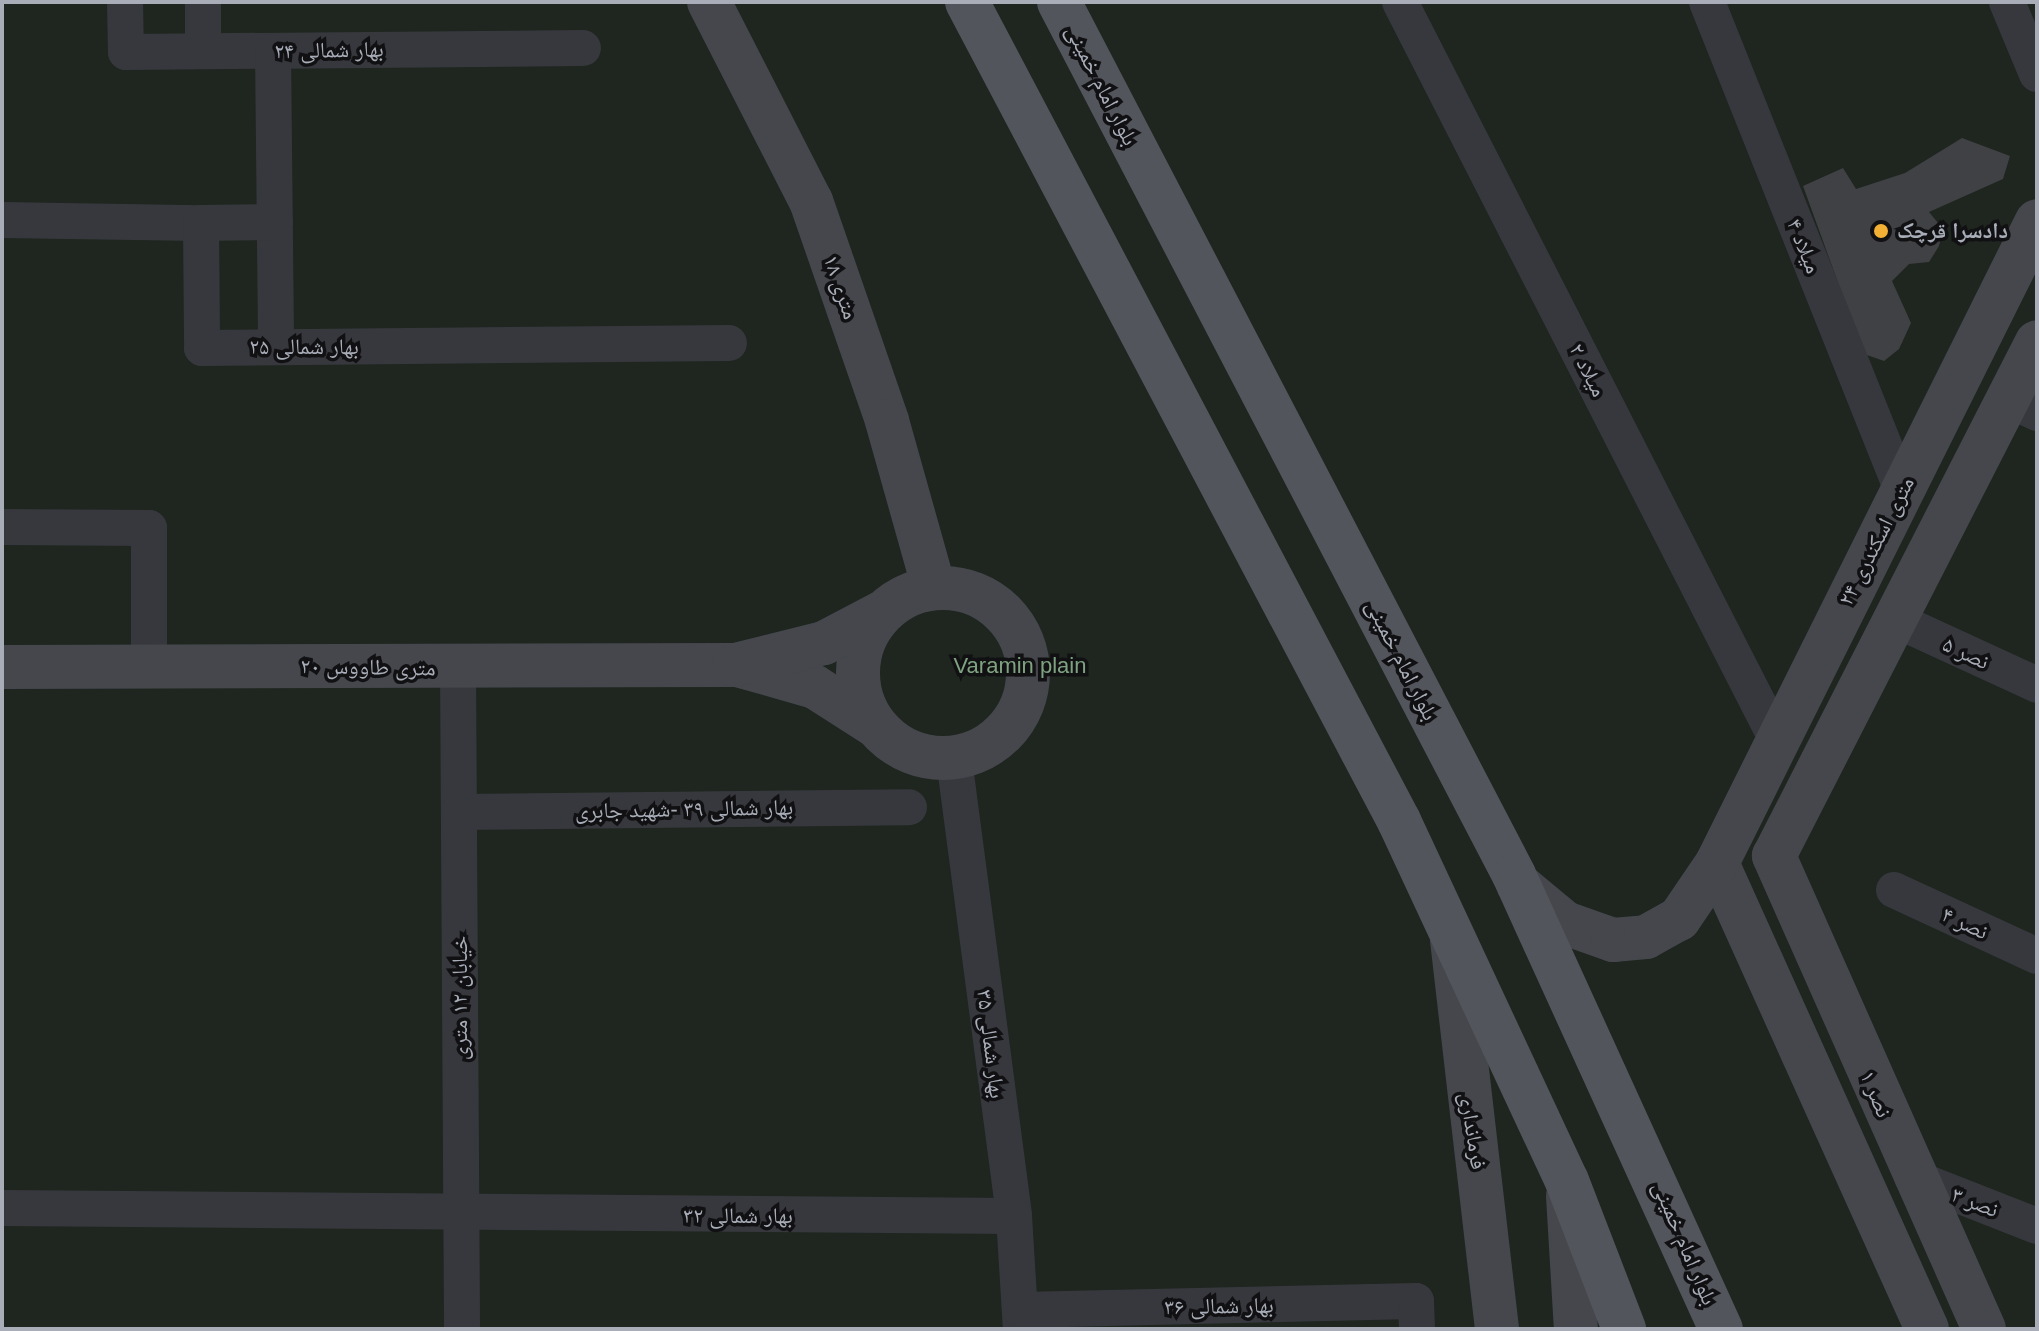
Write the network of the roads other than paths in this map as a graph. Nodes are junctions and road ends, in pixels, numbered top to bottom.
1 (125, 2) edge
2 (203, 2) edge
3 (709, 2) edge
4 (967, 2) edge
5 (1059, 2) edge
6 (1400, 2) edge
7 (1707, 2) edge
8 (2007, 2) edge
9 (583, 48) dead end
10 (203, 51) junction
11 (273, 51) junction
12 (2037, 74) edge
13 (2, 220) edge
14 (2037, 221) edge
15 (275, 222) junction
16 (201, 223) junction
17 (2037, 342) edge
18 (729, 343) dead end
19 (276, 347) junction
20 (2022, 406) edge
21 (1902, 490) junction
22 (2, 527) edge
23 (934, 588) junction
24 (881, 613) junction
25 (1896, 620) junction
26 (149, 665) junction
27 (735, 665) junction
28 (2, 667) edge
29 (458, 668) junction
30 (2037, 685) edge
31 (873, 724) junction
32 (1776, 738) junction
33 (954, 759) junction
34 (909, 807) dead end
35 (459, 812) junction
36 (1717, 863) junction
37 (1518, 884) junction
38 (1894, 890) dead end
39 (1452, 933) junction
40 (2037, 956) edge
41 (1912, 1177) junction
42 (1567, 1181) junction
43 (2, 1208) edge
44 (1014, 1216) junction
45 (462, 1217) junction
46 (2037, 1226) edge
47 (1417, 1315) edge
48 (1021, 1320) edge
49 (462, 1329) edge
50 (1497, 1329) edge
51 (1576, 1329) edge
52 (1624, 1329) edge
53 (1721, 1329) edge
54 (1927, 1329) edge
55 (1984, 1329) edge

1 - 10 street, بهار شمالی ۲۴
2 - 10 street
3 - 23 street, ۱۸ متری
4 - 39 main road
5 - 37 main road, بلوار امام خمینی
6 - 32 street, میلاد ۲
7 - 21 street, میلاد ۴
8 - 12 street
9 - 11 street, بهار شمالی ۲۴
10 - 11 street, بهار شمالی ۲۴
11 - 15 street
13 - 16 street
14 - 21 street, ۲۴ متری اسکندری
15 - 16 street
15 - 19 street
16 - 19 street, بهار شمالی ۲۵
17 - 20 street
18 - 19 street, بهار شمالی ۲۵
20 - 25 street
21 - 32 street, ۲۴ متری اسکندری
22 - 26 street
23 - 24 street
23 - 33 street
24 - 27 street, ۲۰ متری طاووس
24 - 31 street
25 - 30 street, نصر ۵
25 - 41 street, نصر ۱
26 - 28 street, ۲۰ متری طاووس
26 - 29 street, ۲۰ متری طاووس
27 - 29 street, ۲۰ متری طاووس
27 - 31 street, ۲۰ متری طاووس
29 - 35 street, خیابان ۱۲ متری
31 - 33 street
32 - 36 street, ۲۴ متری اسکندری
33 - 44 street, بهار شمالی ۳۵
34 - 35 street, بهار شمالی ۳۹ -شهید جابری
35 - 45 street, خیابان ۱۲ متری
36 - 37 street, ۲۴ متری اسکندری
36 - 54 street
37 - 53 main road, بلوار امام خمینی
38 - 40 street, نصر ۴
39 - 42 main road
39 - 50 street, فرمانداری
41 - 46 street, نصر ۳
41 - 55 street, نصر ۱
42 - 51 street
42 - 52 main road
43 - 45 street, بهار شمالی ۳۲
44 - 45 street, بهار شمالی ۳۲
44 - 48 street, بهار شمالی ۳۵
45 - 49 street, خیابان ۱۲ متری
47 - 48 street, بهار شمالی ۳۶

